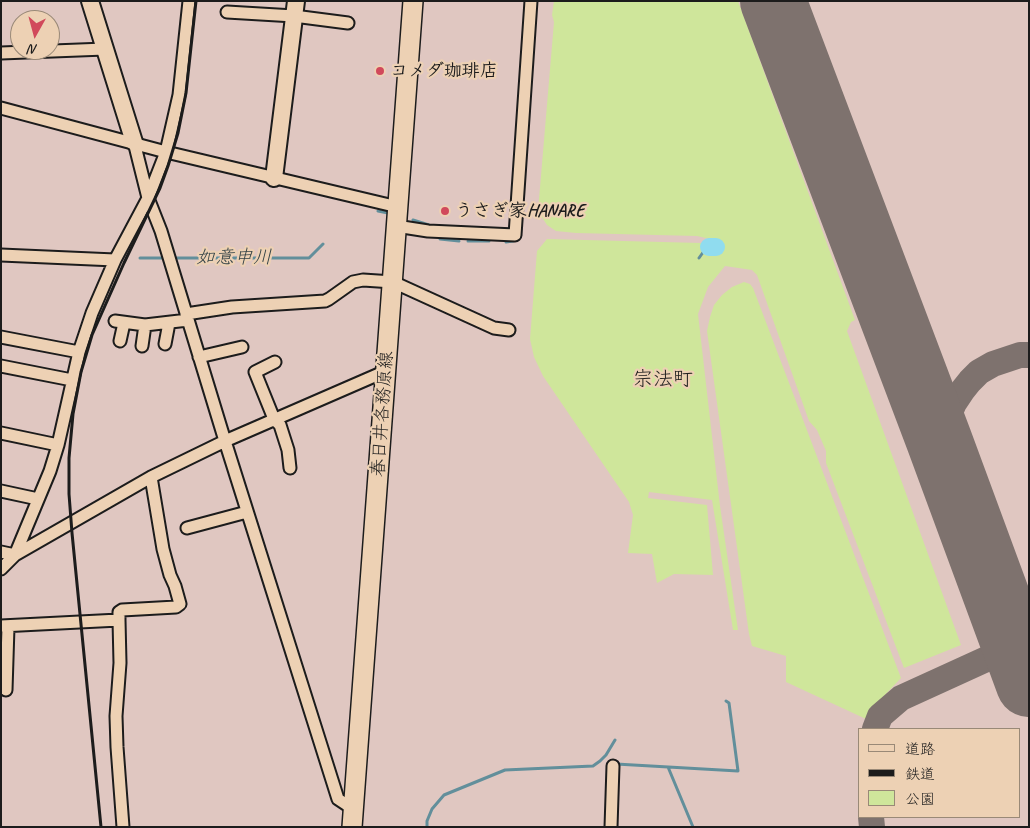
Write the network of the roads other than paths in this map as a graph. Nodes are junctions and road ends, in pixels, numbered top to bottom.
1 (90, 1) edge
2 (189, 1) edge
3 (413, 1) edge
4 (531, 1) edge
5 (295, 9) edge
6 (227, 12) dead end
7 (348, 23) dead end
8 (105, 49) junction
9 (1, 53) edge
10 (1, 108) edge
11 (134, 142) junction
12 (166, 152) junction
13 (274, 178) junction
14 (148, 198) junction
15 (397, 216) junction
16 (1, 255) edge
17 (115, 260) junction
18 (393, 282) junction
19 (187, 317) junction
20 (168, 323) junction
21 (145, 325) junction
22 (509, 330) dead end
23 (1, 337) edge
24 (120, 341) dead end
25 (165, 344) dead end
26 (142, 346) dead end
27 (242, 347) dead end
28 (79, 352) junction
29 (199, 357) junction
30 (275, 362) dead end
31 (1, 366) edge
32 (386, 371) junction
33 (72, 380) junction
34 (274, 419) junction
35 (1, 433) edge
36 (225, 441) junction
37 (58, 445) junction
38 (290, 468) dead end
39 (152, 477) junction
40 (1, 491) edge
41 (38, 499) junction
42 (247, 512) junction
43 (186, 528) dead end
44 (1, 552) edge
45 (15, 555) junction
46 (1, 569) edge
47 (119, 620) junction
48 (4, 627) edge
49 (6, 690) dead end
50 (613, 766) dead end
51 (353, 818) edge
52 (124, 827) edge
53 (611, 827) edge

1 - 8 street
2 - 12 street
3 - 15 main road, 春日井各務原線
4 - 15 street
5 - 6 street
5 - 7 street
5 - 13 street
8 - 9 street
8 - 11 street
10 - 11 street
11 - 12 street
11 - 14 street
12 - 13 street
12 - 14 street
13 - 15 street
14 - 17 street
14 - 19 street
15 - 18 main road, 春日井各務原線
16 - 17 street
17 - 28 street
18 - 19 street
18 - 22 street
18 - 32 main road, 春日井各務原線
19 - 20 street
19 - 29 street
20 - 21 street
20 - 25 street
21 - 24 street
21 - 26 street
23 - 28 street
27 - 29 street
28 - 33 street
29 - 36 street
30 - 34 street
31 - 33 street
32 - 34 street
32 - 51 main road, 春日井各務原線
33 - 37 street
34 - 36 street
34 - 38 street
35 - 37 street
36 - 39 street
36 - 42 street
37 - 41 street
39 - 45 street
39 - 47 street
40 - 41 street
41 - 45 street
42 - 43 street
42 - 51 street
44 - 45 street
45 - 46 street
47 - 48 street
47 - 52 street
48 - 49 street
50 - 53 street

